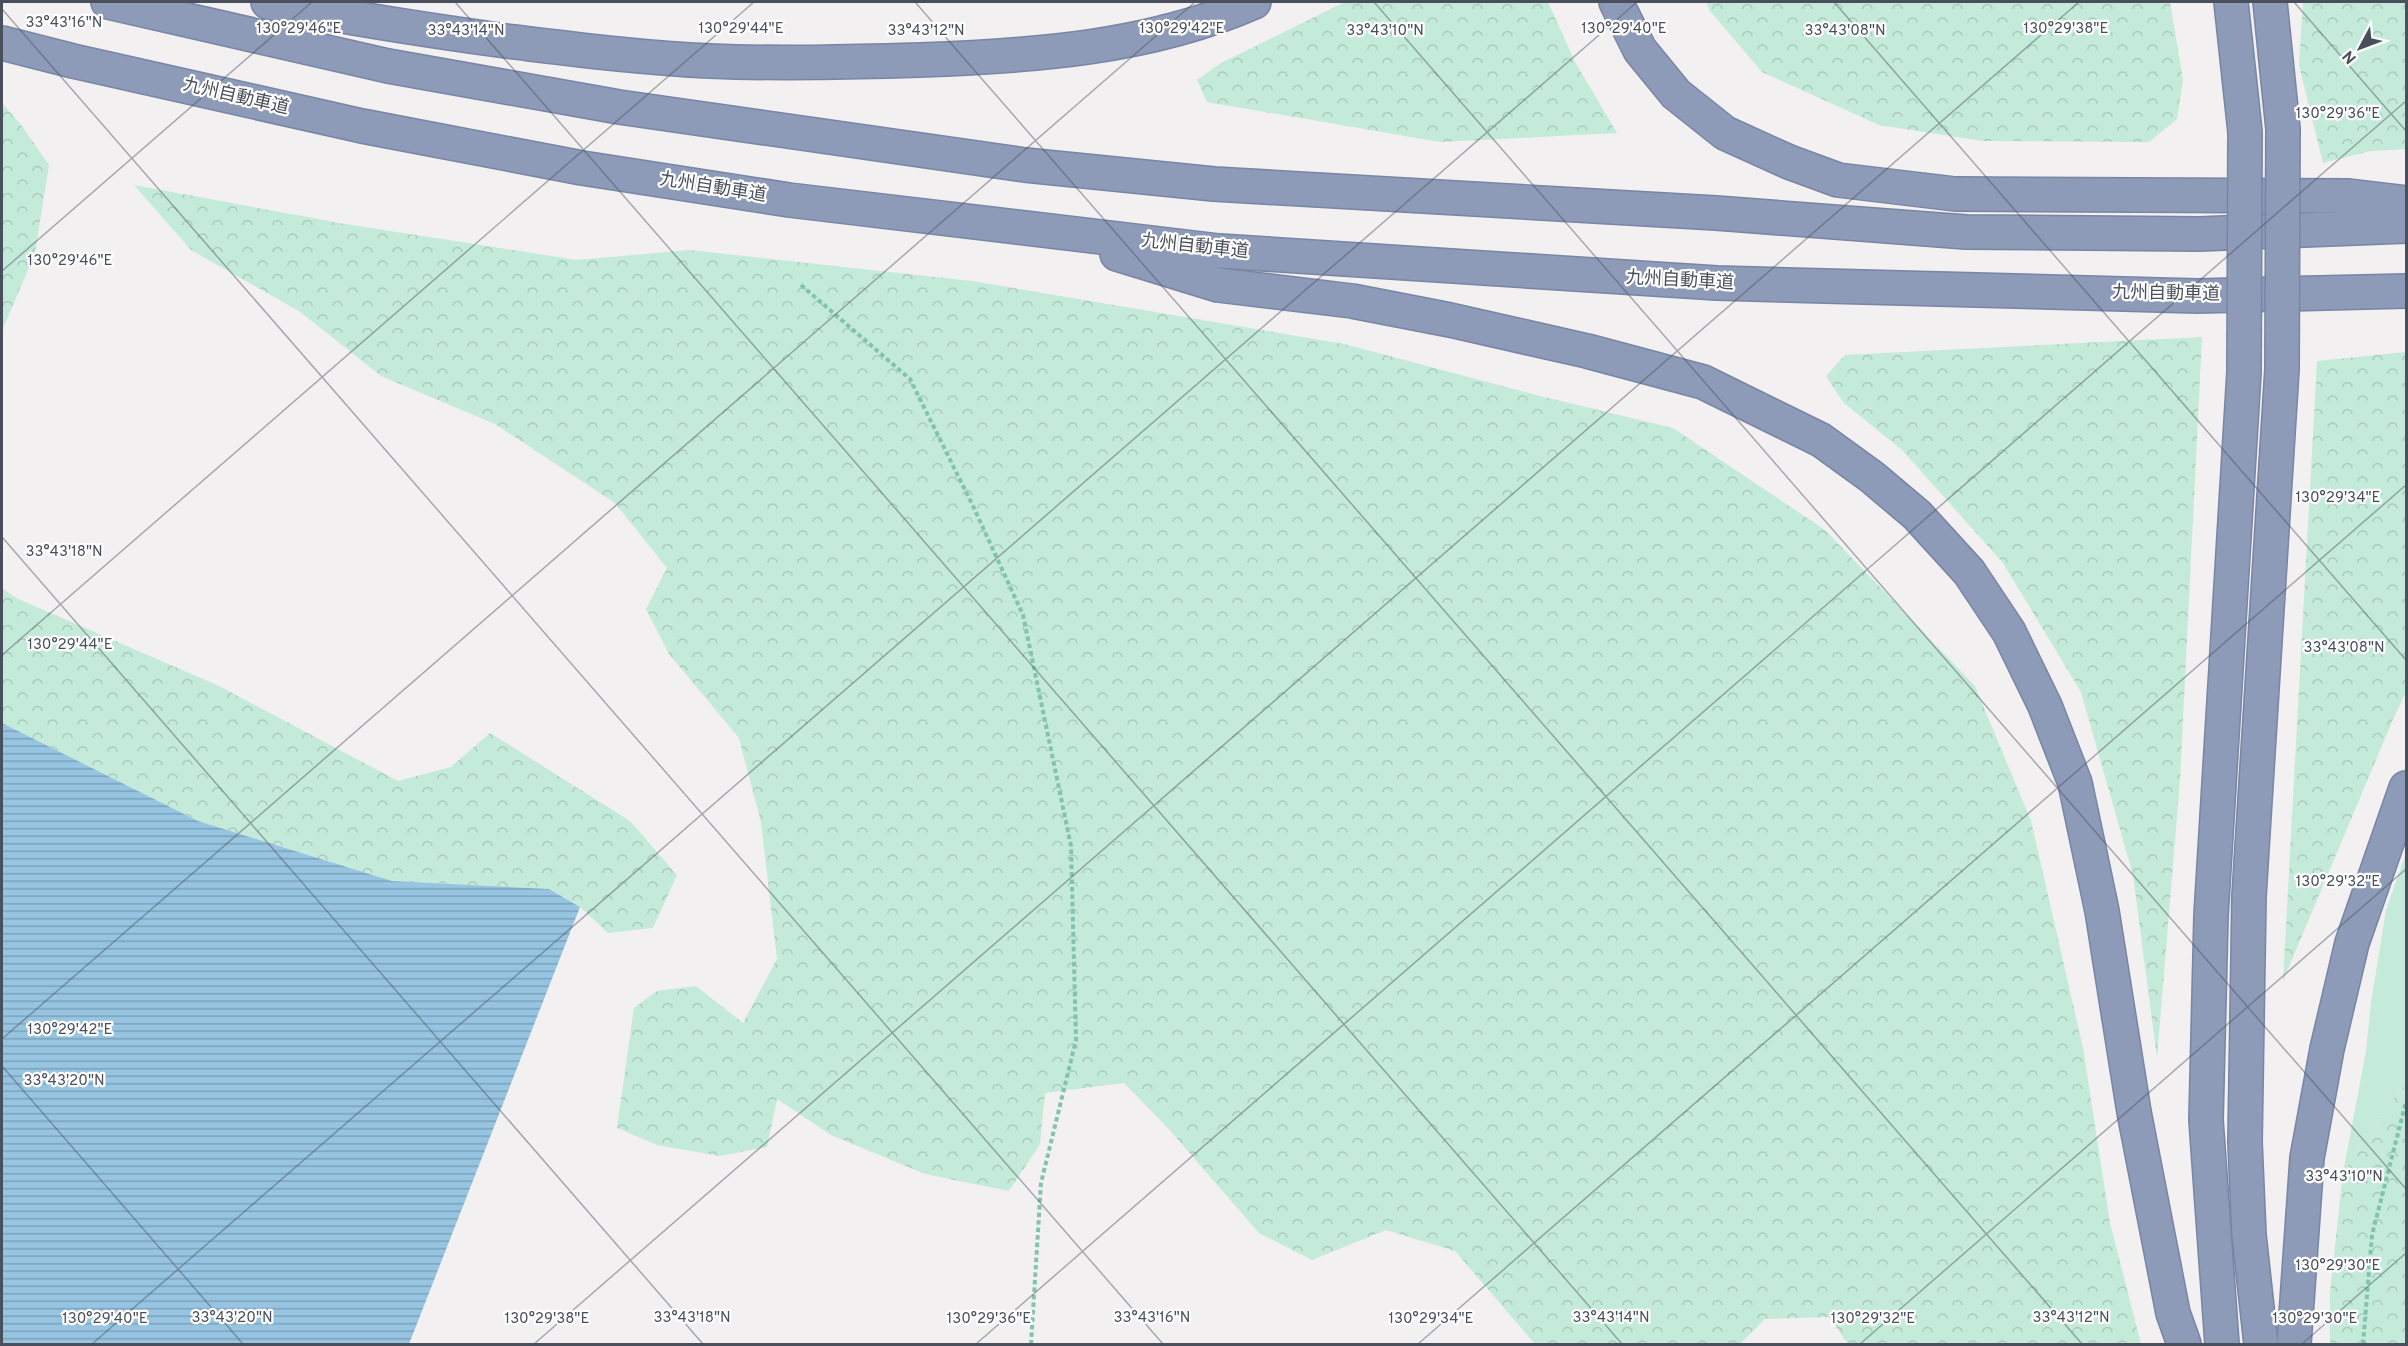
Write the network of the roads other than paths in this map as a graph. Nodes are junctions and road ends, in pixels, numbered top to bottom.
1 (108, 2) edge
2 (268, 2) edge
3 (1254, 2) edge
4 (1616, 2) edge
5 (2231, 2) edge
6 (2270, 2) edge
7 (2, 43) edge
8 (2406, 203) edge
9 (2406, 226) edge
10 (1034, 229) junction
11 (2406, 291) edge
12 (2406, 788) edge
13 (2184, 1344) edge
14 (2222, 1344) edge
15 (2261, 1344) edge
16 (2294, 1344) edge

1 - 9 highway
2 - 3 highway
4 - 8 highway
5 - 14 highway, bridge
6 - 15 highway, bridge
7 - 10 highway, 九州自動車道
10 - 11 highway, 九州自動車道
10 - 13 highway
12 - 16 highway

